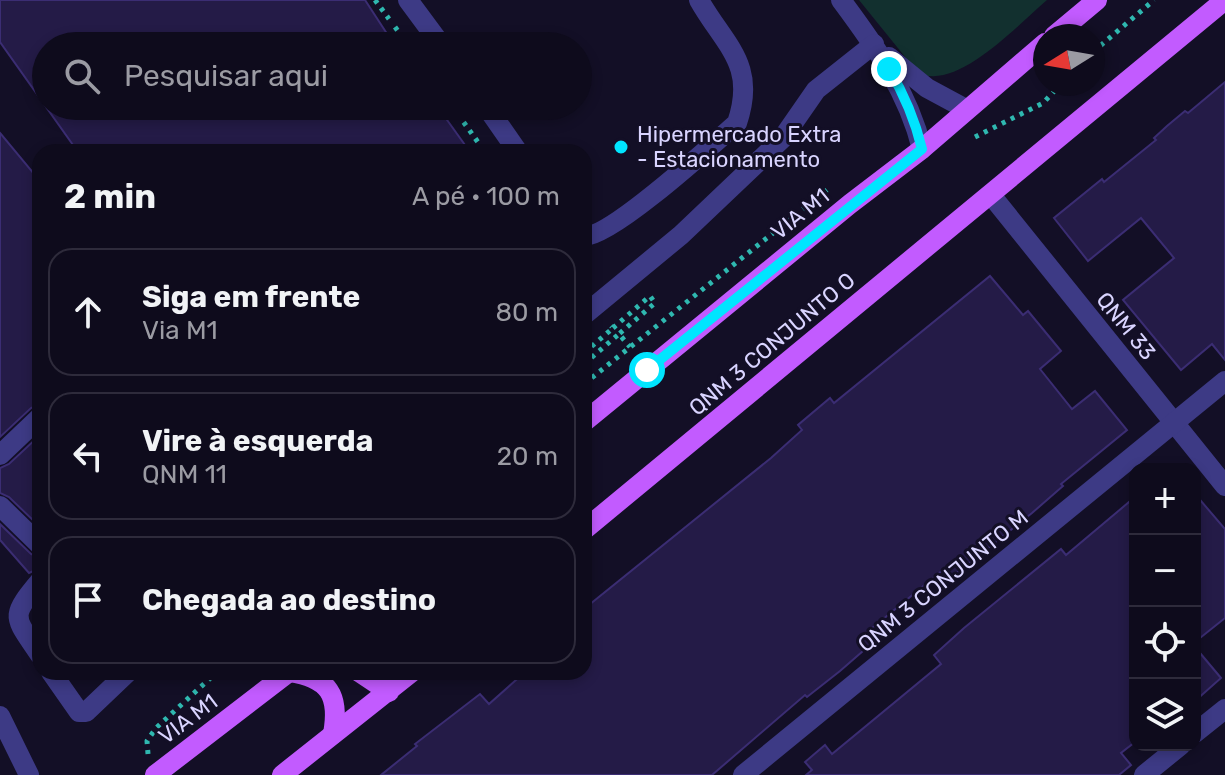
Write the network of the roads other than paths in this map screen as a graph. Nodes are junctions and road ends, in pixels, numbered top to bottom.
1 (408, 0) edge
2 (699, 0) edge
3 (841, 0) edge
4 (1097, 0) edge
5 (1225, 0) edge
6 (1068, 24) edge
7 (432, 32) edge
8 (874, 44) junction
9 (1033, 53) edge
10 (966, 109) junction
11 (496, 120) edge
12 (512, 144) edge
13 (922, 149) junction
14 (991, 195) junction
15 (592, 237) edge
16 (592, 308) edge
17 (1225, 381) edge
18 (592, 415) edge
19 (1173, 424) junction
20 (32, 425) edge
21 (0, 455) edge
22 (1225, 486) edge
23 (0, 506) edge
24 (592, 523) edge
25 (32, 537) edge
26 (32, 591) edge
27 (32, 643) edge
28 (57, 680) edge
29 (120, 680) edge
30 (278, 680) edge
31 (317, 680) edge
32 (371, 680) edge
33 (403, 680) edge
34 (389, 692) junction
35 (1225, 709) edge
36 (0, 716) edge
37 (1201, 728) edge
38 (333, 734) junction
39 (1174, 751) edge
40 (152, 769) edge
41 (29, 775) edge
42 (282, 775) edge
43 (743, 775) edge
44 (1144, 775) edge

1 - 7 street
2 - 15 street
3 - 8 street
4 - 6 main road
5 - 14 main road, QNM 3 CONJUNTO O
8 - 10 street
8 - 13 street
8 - 16 street
9 - 10 main road, VIA M1
10 - 13 main road, VIA M1
11 - 12 street
13 - 18 main road, VIA M1
14 - 19 street, QNM 33
14 - 24 main road, QNM 3 CONJUNTO O
17 - 19 street, QNM 3 CONJUNTO M
19 - 22 street, QNM 33
19 - 43 street, QNM 3 CONJUNTO M
20 - 21 street
23 - 25 street
26 - 27 street
28 - 29 street
30 - 40 main road, VIA M1
31 - 38 main road
32 - 34 main road
33 - 34 main road
34 - 38 main road
35 - 37 street
36 - 41 street
38 - 42 main road
39 - 44 street

